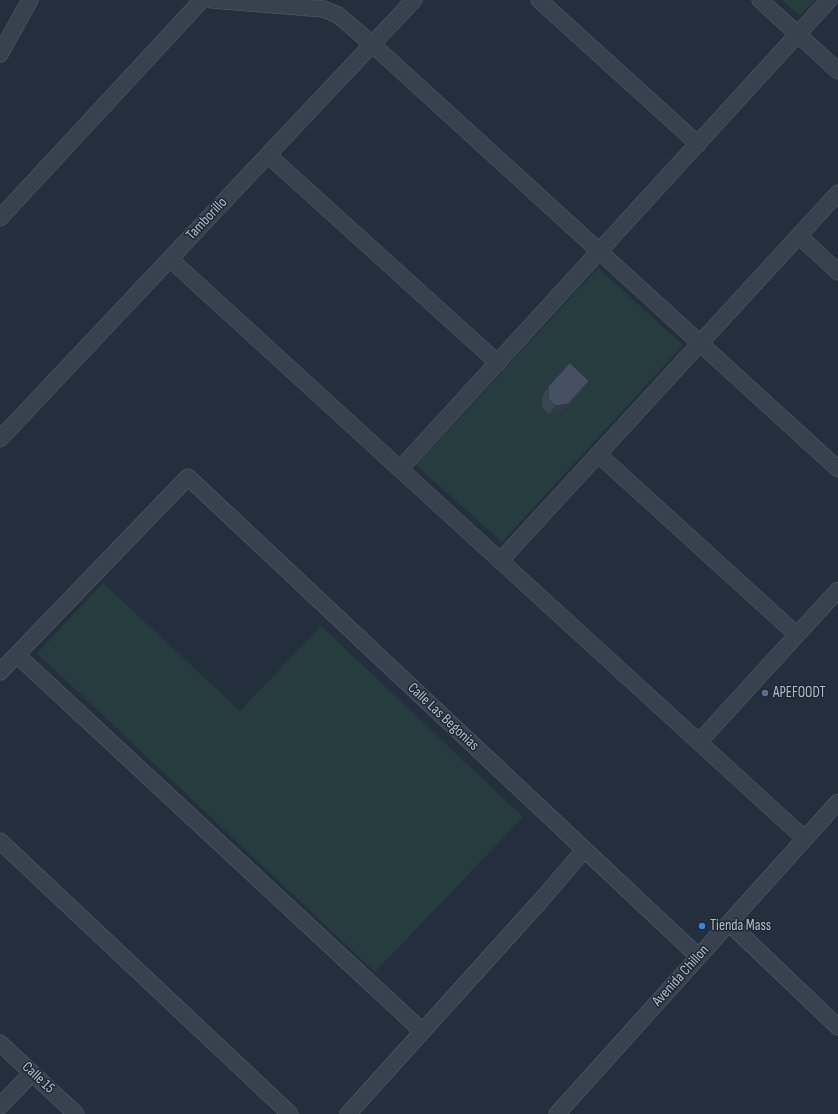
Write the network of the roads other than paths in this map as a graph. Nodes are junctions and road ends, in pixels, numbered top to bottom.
1 (30, 0) edge
2 (202, 0) edge
3 (212, 0) edge
4 (414, 0) edge
5 (539, 0) edge
6 (760, 0) edge
7 (829, 0) edge
8 (798, 34) junction
9 (372, 44) junction
10 (0, 54) edge
11 (838, 71) edge
12 (698, 144) junction
13 (268, 155) junction
14 (838, 193) edge
15 (0, 218) edge
16 (799, 236) junction
17 (600, 251) junction
18 (170, 259) junction
19 (838, 272) edge
20 (700, 343) junction
21 (498, 363) junction
22 (0, 439) edge
23 (598, 454) junction
24 (400, 469) junction
25 (838, 469) edge
26 (500, 561) junction
27 (838, 590) edge
28 (797, 635) junction
29 (17, 655) junction
30 (0, 672) edge
31 (698, 742) junction
32 (838, 802) edge
33 (805, 839) junction
34 (0, 841) edge
35 (584, 850) junction
36 (729, 923) junction
37 (698, 957) junction
38 (838, 1027) edge
39 (422, 1032) junction
40 (0, 1043) edge
41 (32, 1073) junction
42 (0, 1106) edge
43 (76, 1114) edge
44 (290, 1114) edge
45 (348, 1114) edge
46 (557, 1114) edge

1 - 10 street
2 - 15 street
3 - 9 street
4 - 9 street, Tamborillo
5 - 12 street
6 - 8 street
7 - 8 street
8 - 11 street
8 - 12 street
9 - 13 street, Tamborillo
9 - 17 street
12 - 17 street
13 - 18 street, Tamborillo
13 - 21 street
14 - 16 street
16 - 19 street
16 - 20 street
17 - 20 street
17 - 21 street
18 - 22 street, Tamborillo
18 - 24 street
20 - 23 street
20 - 25 street
21 - 24 street
23 - 26 street
23 - 28 street
24 - 26 street
26 - 31 street
27 - 28 street
28 - 31 street
29 - 30 street
29 - 35 street, Calle Las Begonias
29 - 39 street
31 - 33 street
32 - 33 street, Avenida Chillon
33 - 36 street, Avenida Chillon
34 - 44 street
35 - 37 street, Calle Las Begonias
35 - 39 street
36 - 37 street, Avenida Chillon
36 - 38 street
37 - 46 street, Avenida Chillon
39 - 45 street
40 - 41 street, Calle 15
41 - 42 street
41 - 43 street, Calle 15

